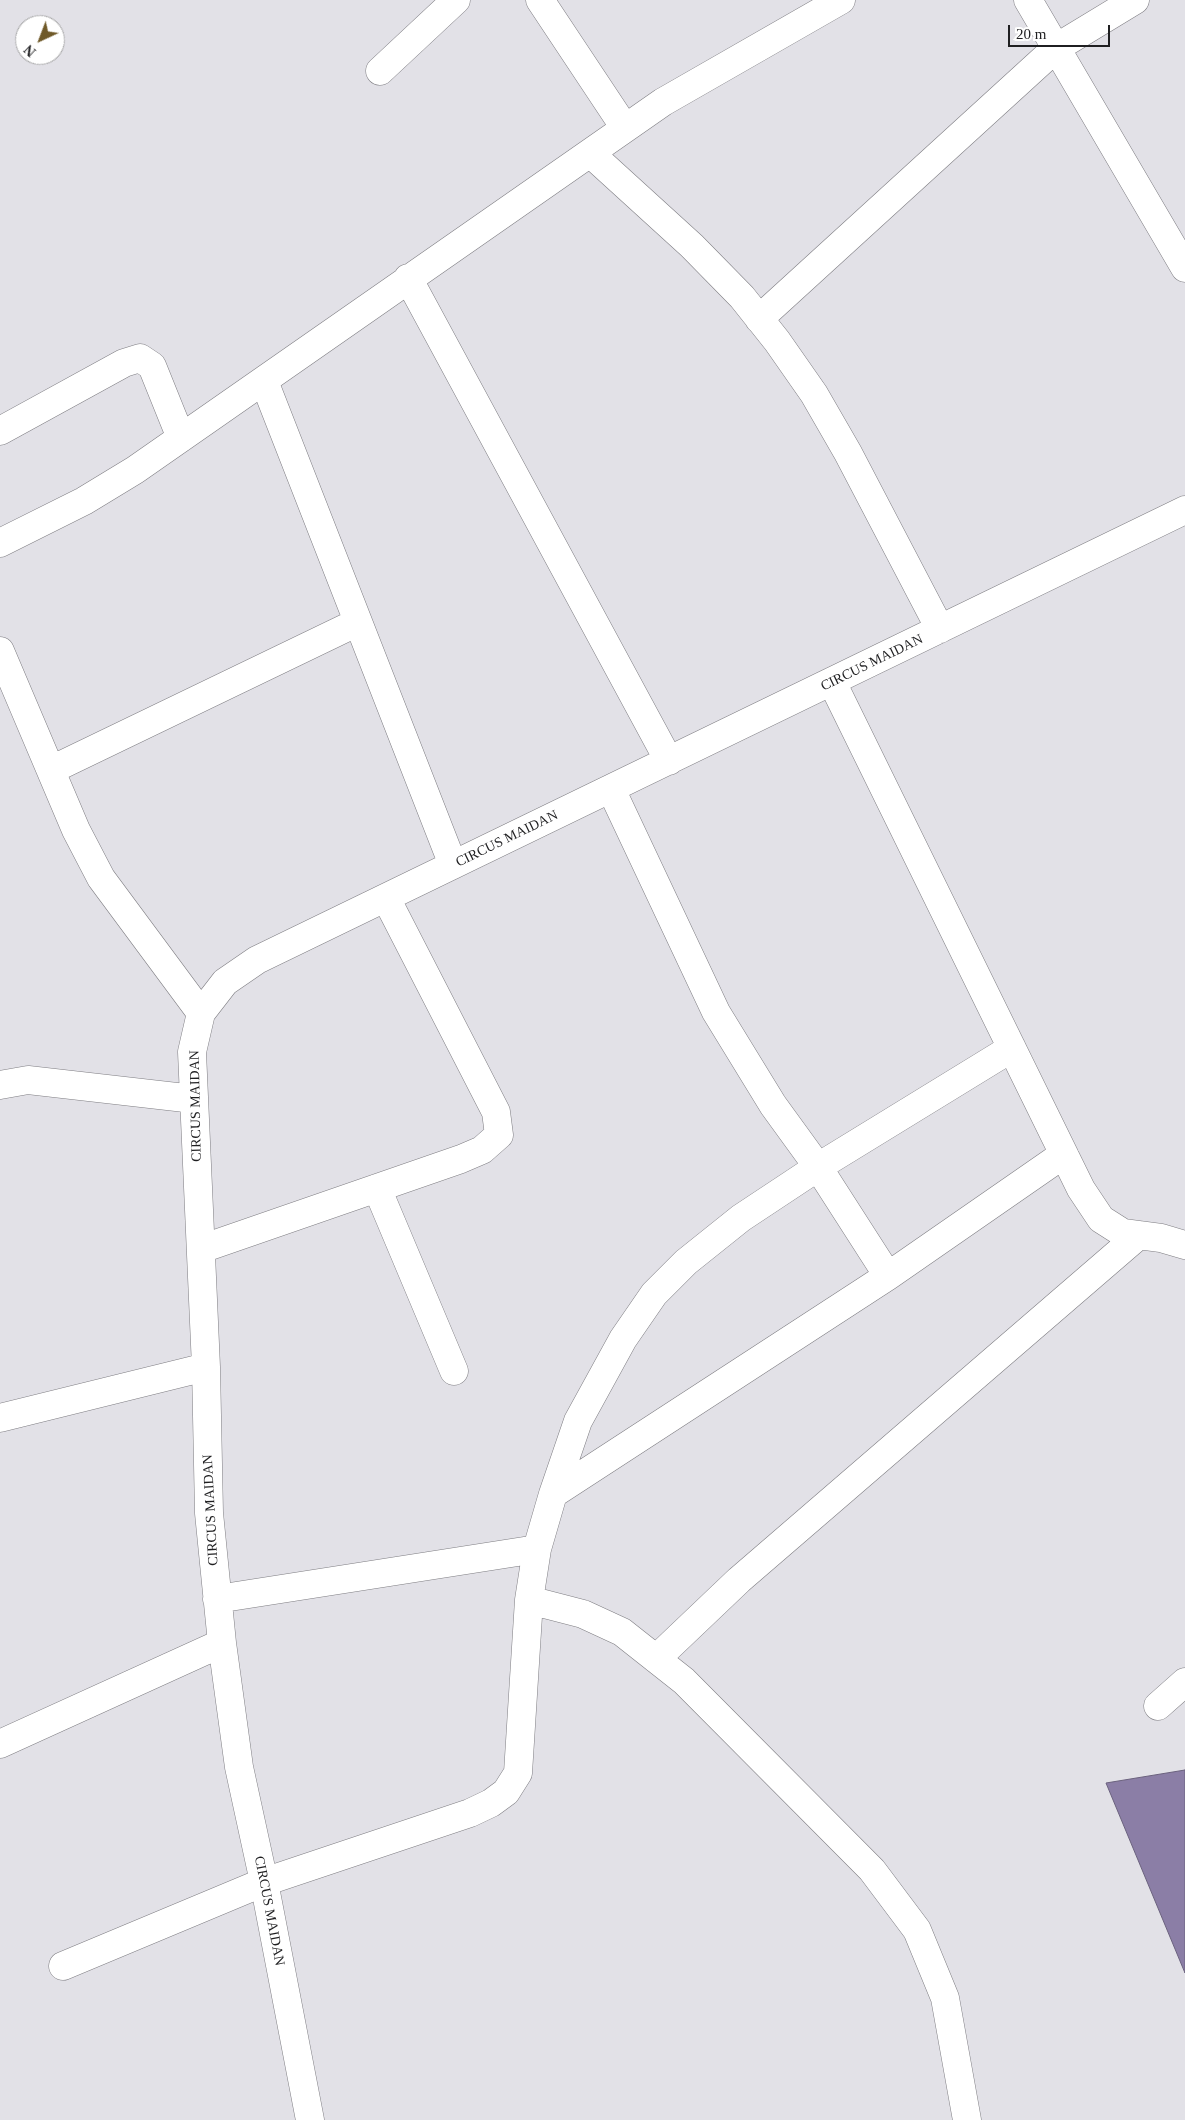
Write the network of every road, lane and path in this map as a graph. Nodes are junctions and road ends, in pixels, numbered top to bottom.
1 (456, 0) edge
2 (540, 0) edge
3 (841, 0) edge
4 (1028, 0) edge
5 (1135, 0) edge
6 (1056, 48) junction
7 (380, 71) dead end
8 (625, 128) junction
9 (591, 154) junction
10 (1185, 268) edge
11 (408, 278) junction
12 (760, 319) junction
13 (264, 381) junction
14 (0, 431) edge
15 (181, 438) junction
16 (1185, 510) edge
17 (0, 543) edge
18 (358, 622) junction
19 (940, 629) junction
20 (0, 651) edge
21 (832, 682) junction
22 (669, 761) junction
23 (51, 770) junction
24 (611, 789) junction
25 (453, 865) junction
26 (386, 898) junction
27 (201, 1013) junction
28 (1012, 1048) junction
29 (0, 1085) edge
30 (194, 1099) junction
31 (1064, 1154) junction
32 (818, 1167) junction
33 (377, 1188) junction
34 (1139, 1235) junction
35 (1185, 1245) edge
36 (201, 1249) junction
37 (888, 1276) junction
38 (206, 1367) junction
39 (454, 1371) dead end
40 (0, 1418) edge
41 (553, 1494) junction
42 (537, 1549) junction
43 (217, 1599) junction
44 (529, 1600) junction
45 (222, 1643) junction
46 (656, 1659) junction
47 (1185, 1682) edge
48 (1158, 1706) dead end
49 (0, 1744) edge
50 (264, 1882) junction
51 (63, 1966) dead end
52 (310, 2120) edge
53 (966, 2120) edge

1 - 7 street
2 - 8 street
3 - 8 street
4 - 6 street
5 - 6 street
6 - 10 street
6 - 12 street
8 - 9 street
9 - 11 street
9 - 12 street
11 - 13 street
11 - 22 street
12 - 19 street
13 - 15 street
13 - 18 street
14 - 15 street
15 - 17 street
16 - 19 street, CIRCUS MAIDAN
18 - 23 street
18 - 25 street
19 - 21 street, CIRCUS MAIDAN
20 - 23 street
21 - 22 street, CIRCUS MAIDAN
21 - 28 street
22 - 24 street, CIRCUS MAIDAN
23 - 27 street
24 - 25 street, CIRCUS MAIDAN
24 - 32 street
25 - 26 street, CIRCUS MAIDAN
26 - 27 street, CIRCUS MAIDAN
26 - 33 street
27 - 30 street, CIRCUS MAIDAN
28 - 31 street
28 - 32 street
29 - 30 street
30 - 36 street, CIRCUS MAIDAN
31 - 34 street
31 - 37 street
32 - 37 street
32 - 41 street
33 - 36 street
33 - 39 street
34 - 35 street
34 - 46 street
36 - 38 street, CIRCUS MAIDAN
37 - 41 street
38 - 40 street
38 - 43 street, CIRCUS MAIDAN
41 - 42 street
42 - 43 street
42 - 44 street
43 - 45 street, CIRCUS MAIDAN
44 - 46 street
44 - 50 street
45 - 49 street
45 - 50 street, CIRCUS MAIDAN
46 - 53 street
47 - 48 street
50 - 51 street
50 - 52 street, CIRCUS MAIDAN

